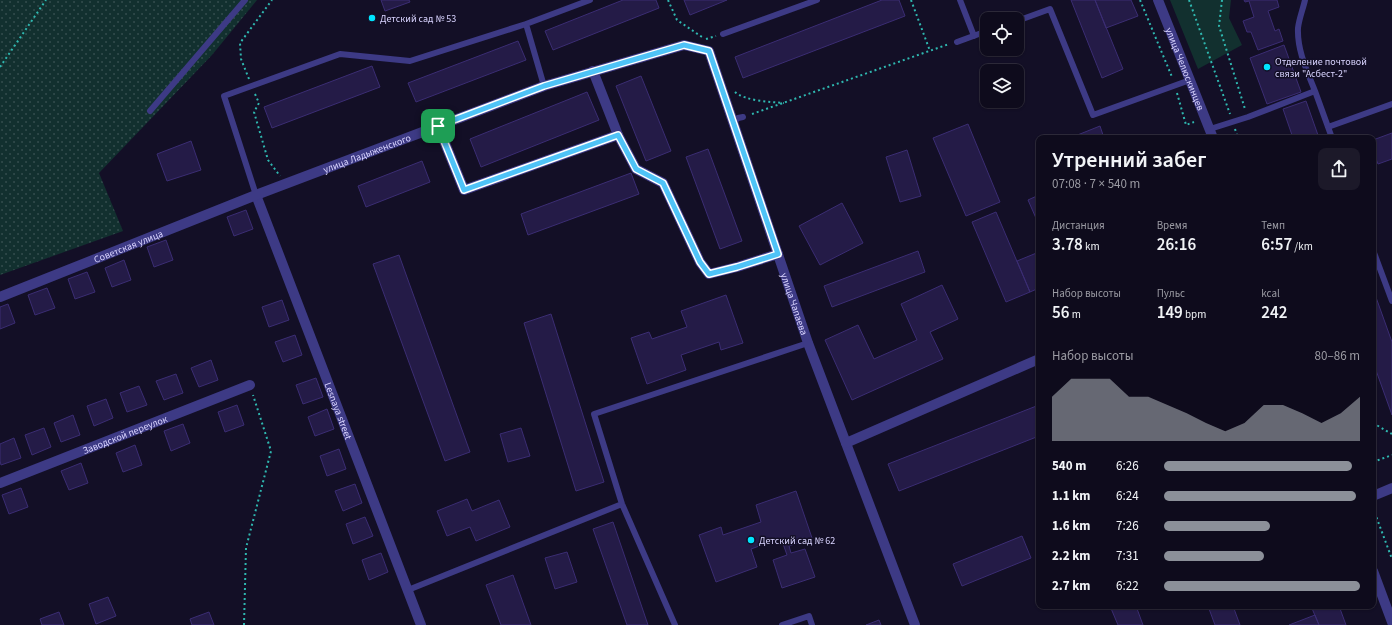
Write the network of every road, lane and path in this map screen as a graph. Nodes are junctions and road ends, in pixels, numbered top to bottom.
1 (46, 0) edge
2 (245, 0) edge
3 (590, 0) edge
4 (817, 0) edge
5 (911, 0) edge
6 (960, 0) edge
7 (1140, 0) edge
8 (1158, 0) edge
9 (1189, 0) edge
10 (1222, 0) edge
11 (1305, 0) edge
12 (1024, 18) edge
13 (526, 24) junction
14 (723, 34) dead end
15 (980, 34) edge
16 (974, 36) junction
17 (957, 42) joint
18 (684, 45) joint
19 (930, 51) junction
20 (0, 66) edge
21 (593, 71) junction
22 (1190, 80) junction
23 (1175, 85) junction
24 (544, 86) junction
25 (1315, 91) junction
26 (1392, 104) edge
27 (150, 112) dead end
28 (743, 117) joint
29 (1204, 117) junction
30 (1248, 117) junction
31 (1232, 122) junction
32 (733, 123) junction
33 (438, 126) junction
34 (1328, 126) junction
35 (1211, 134) edge
36 (618, 135) junction
37 (1237, 135) edge
38 (1331, 135) edge
39 (256, 196) junction
40 (778, 254) junction
41 (1376, 258) edge
42 (0, 297) edge
43 (1392, 301) edge
44 (808, 343) junction
45 (1036, 360) edge
46 (250, 385) joint
47 (1376, 425) edge
48 (1392, 434) edge
49 (846, 443) junction
50 (1392, 455) edge
51 (1376, 461) edge
52 (0, 483) edge
53 (1392, 488) edge
54 (1376, 495) edge
55 (622, 504) junction
56 (1376, 516) edge
57 (1392, 559) edge
58 (1376, 579) edge
59 (408, 590) junction
60 (1392, 622) edge
61 (244, 625) edge
62 (421, 625) edge
63 (675, 625) edge
64 (782, 625) edge
65 (812, 625) edge
66 (915, 625) edge

1 - 20 path
2 - 27 lane
3 - 13 lane
4 - 14 lane
5 - 19 path
6 - 16 lane
7 - 23 path
8 - 22 street, улица Челюскинцев
9 - 31 path
10 - 30 path
11 - 25 lane
12 - 23 lane
13 - 24 lane
13 - 39 lane
15 - 16 lane
16 - 17 lane
17 - 19 path
18 - 21 street, улица Ладыженского
18 - 32 street, улица Чапаева
19 - 28 path
21 - 24 street, улица Ладыженского
21 - 36 street
22 - 23 lane
22 - 29 street, улица Челюскинцев
23 - 29 path
24 - 33 street, улица Ладыженского
25 - 30 lane
25 - 34 lane
26 - 34 lane
28 - 32 lane
29 - 35 street, улица Челюскинцев
30 - 31 lane
31 - 35 lane
31 - 37 path
32 - 40 street, улица Чапаева
33 - 36 street
33 - 39 street, улица Ладыженского
34 - 38 lane
36 - 40 street
39 - 42 street, Советская улица
39 - 59 street, Lesnaya street
40 - 44 street, улица Чапаева
41 - 43 lane
44 - 49 street, улица Чапаева
44 - 55 lane
45 - 49 street
46 - 52 street, Заводской переулок
46 - 61 path
47 - 48 path
49 - 66 street, улица Чапаева
50 - 51 path
53 - 54 street
55 - 59 lane
55 - 63 lane
56 - 57 path
58 - 60 street
59 - 62 street, Lesnaya street
64 - 65 lane

